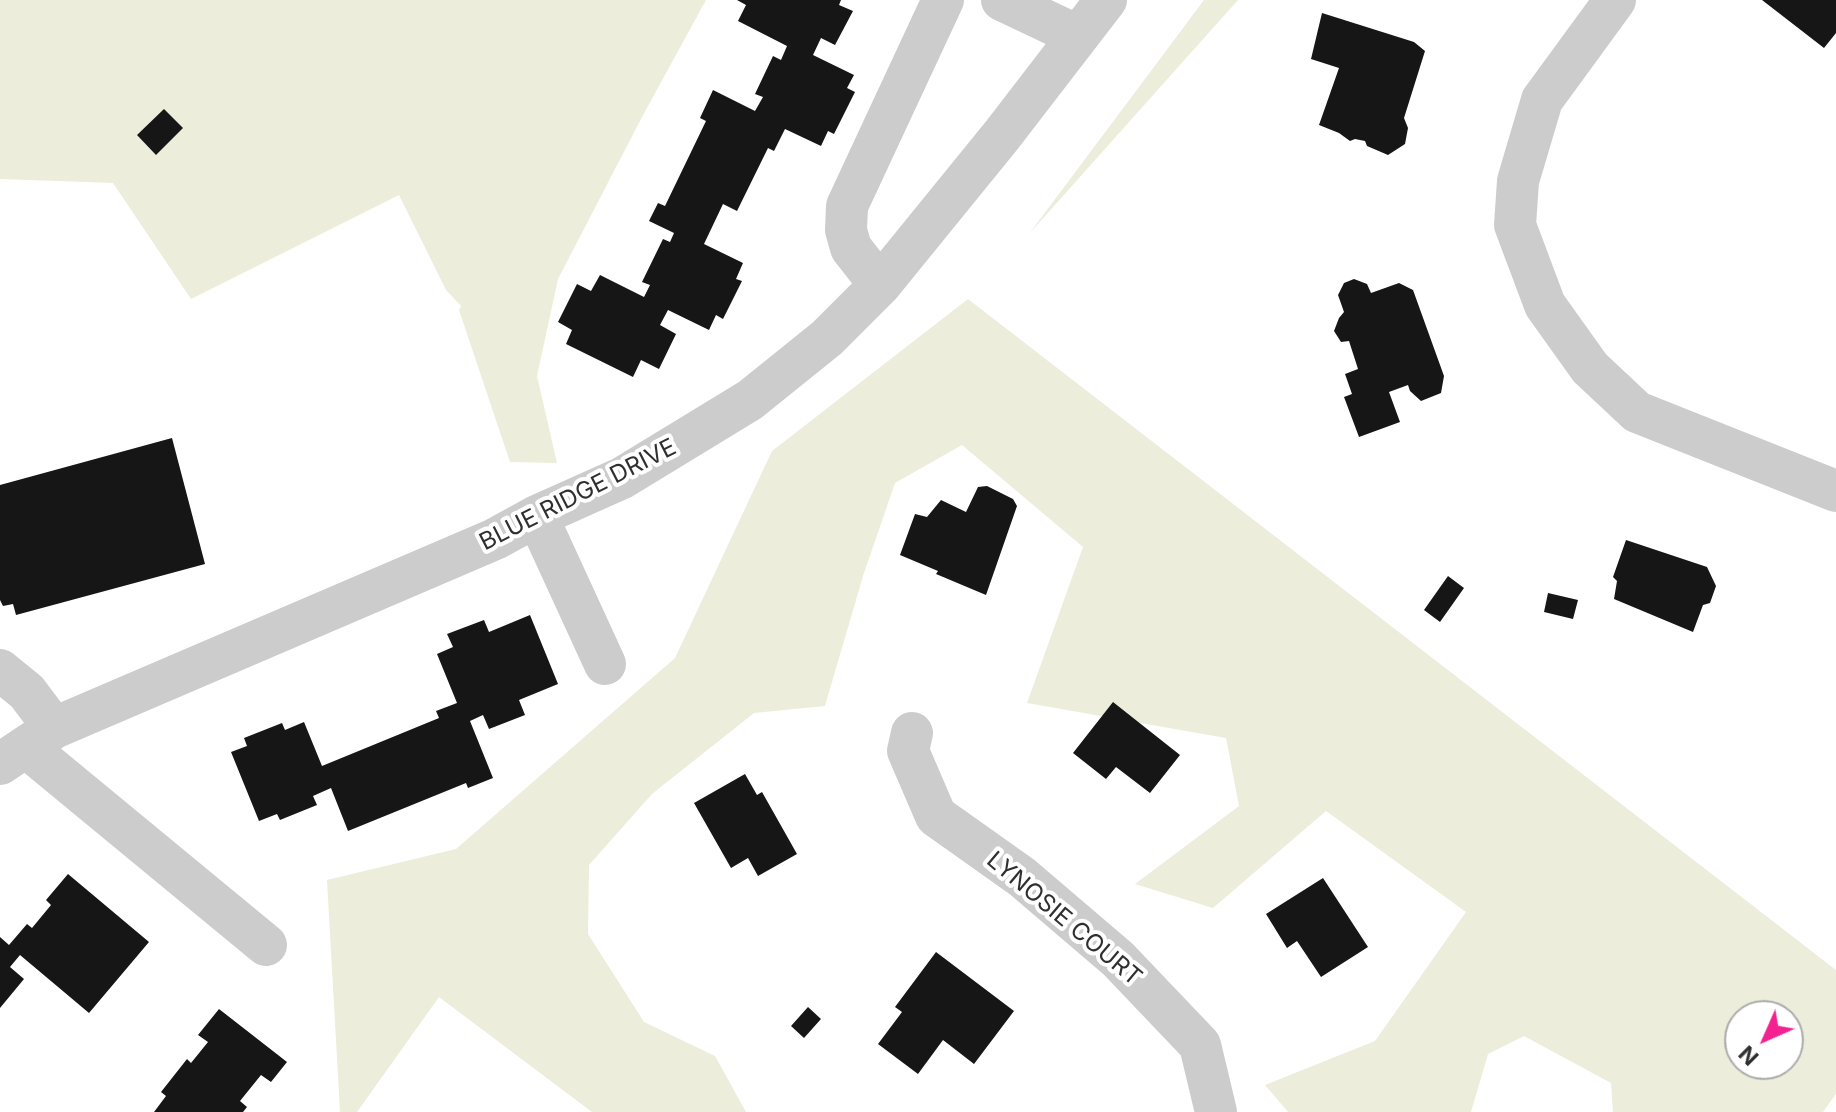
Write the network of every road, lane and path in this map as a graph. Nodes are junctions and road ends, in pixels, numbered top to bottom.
1 (943, 0) edge
2 (1002, 0) edge
3 (1106, 0) edge
4 (1615, 0) edge
5 (1078, 36) junction
6 (880, 285) junction
7 (1836, 491) edge
8 (537, 516) junction
9 (605, 664) dead end
10 (0, 670) edge
11 (912, 733) dead end
12 (27, 746) edge
13 (266, 945) dead end
14 (1216, 1112) edge

1 - 6 street
2 - 5 street
3 - 5 street, BLUE RIDGE DRIVE
4 - 7 street
5 - 6 street, BLUE RIDGE DRIVE
6 - 8 street, BLUE RIDGE DRIVE
8 - 9 street
8 - 12 street, BLUE RIDGE DRIVE
10 - 12 street
11 - 14 street, LYNOSIE COURT
12 - 13 street

